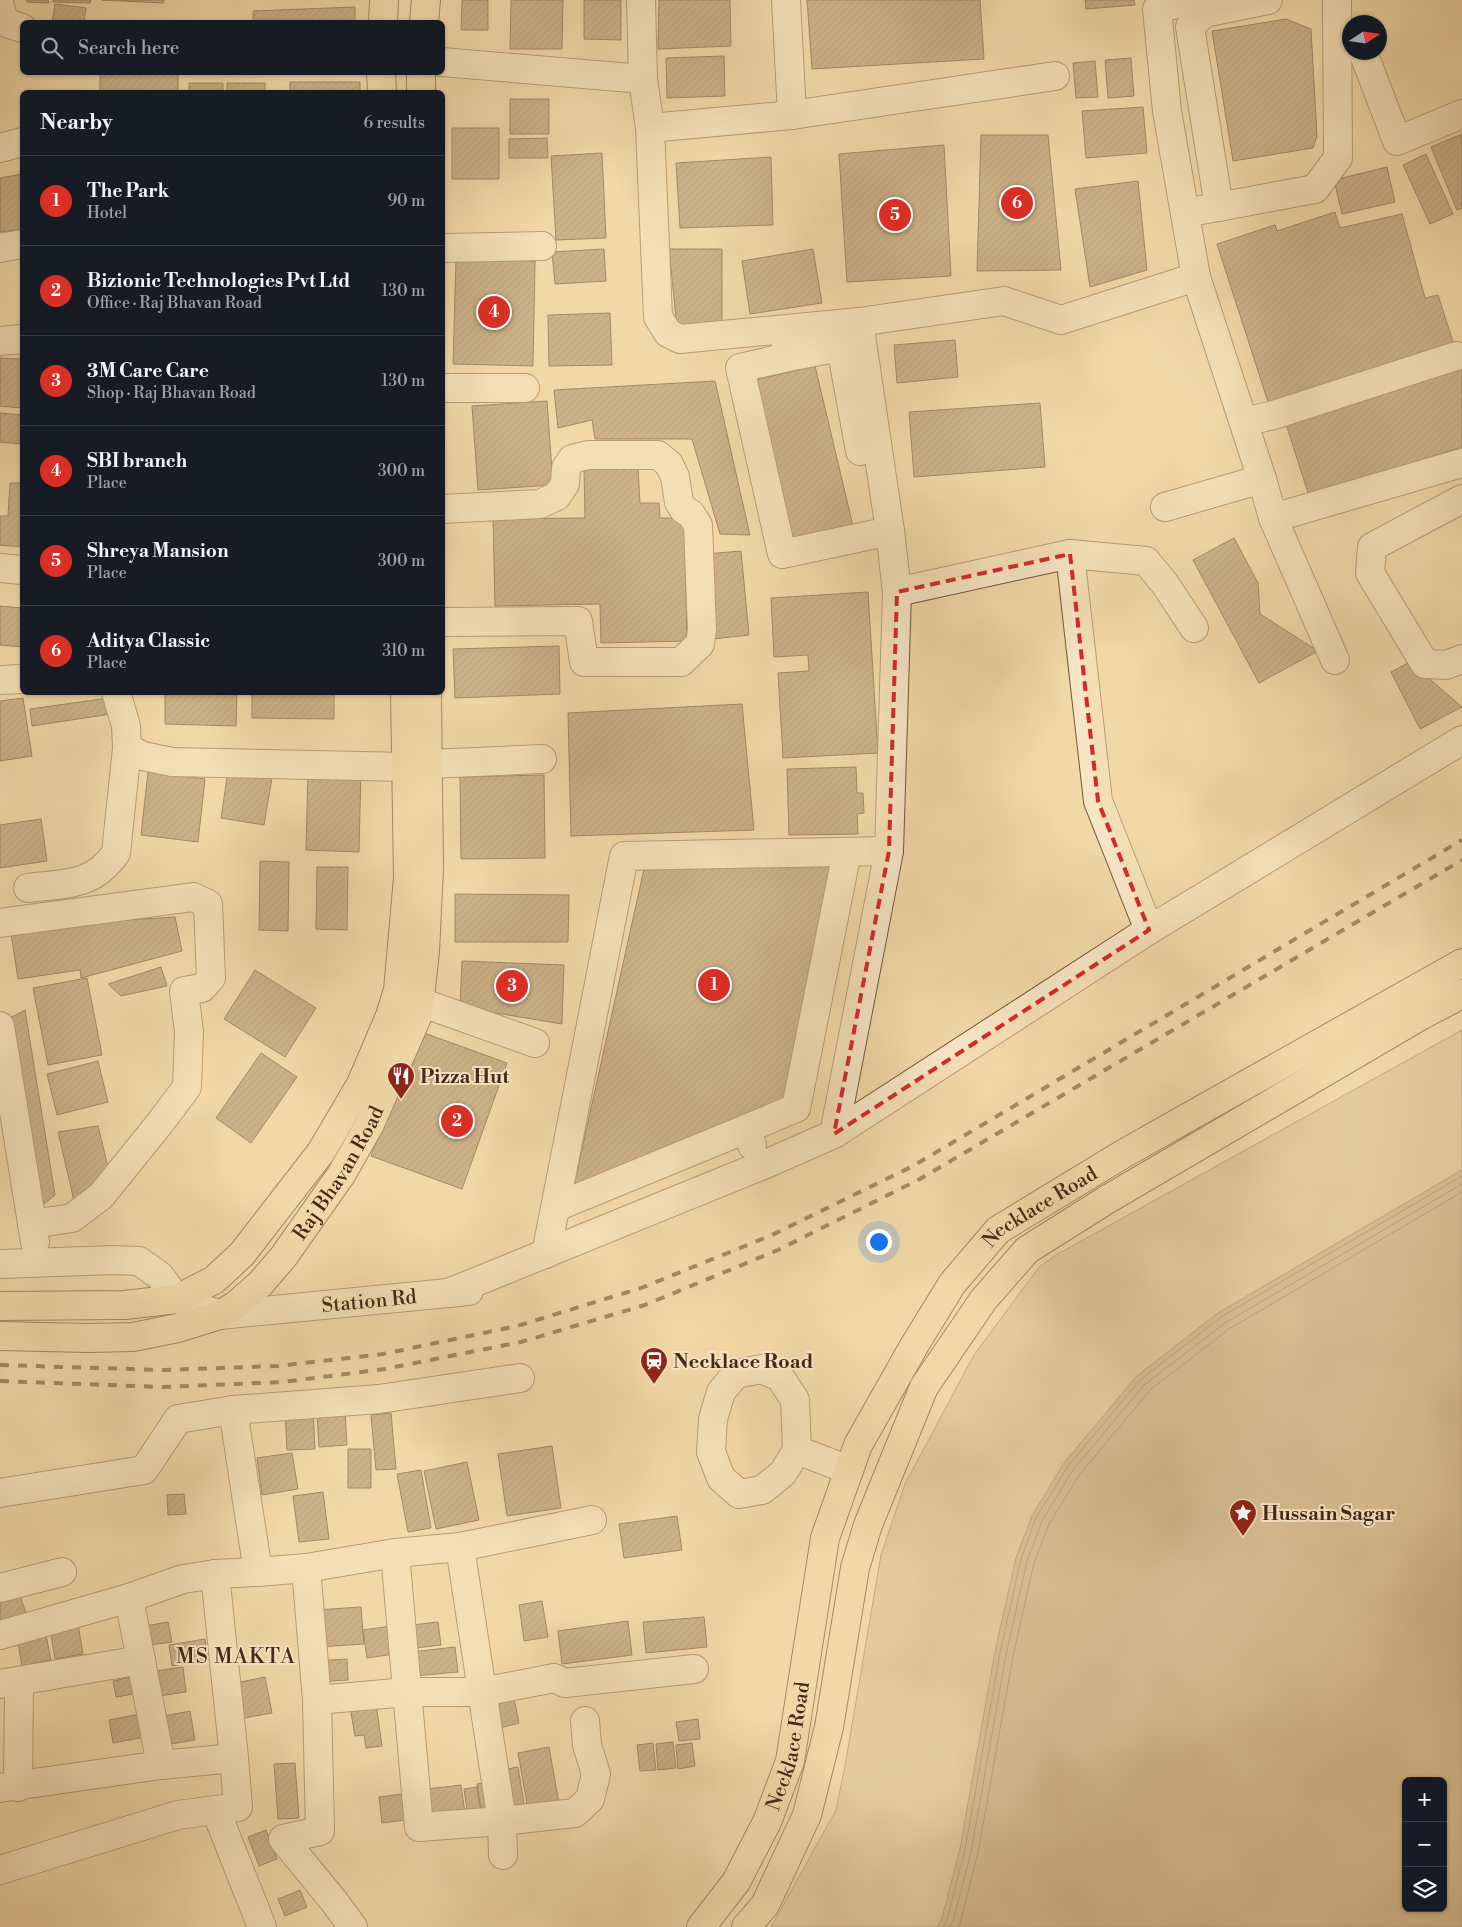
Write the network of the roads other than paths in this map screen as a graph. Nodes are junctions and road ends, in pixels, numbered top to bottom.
1 (384, 0) edge
2 (426, 0) edge
3 (641, 0) edge
4 (786, 0) edge
5 (1194, 0) edge
6 (1268, 0) edge
7 (1337, 0) edge
8 (1350, 0) edge
9 (0, 6) edge
10 (1350, 15) edge
11 (383, 20) edge
12 (424, 20) edge
13 (20, 27) edge
14 (1366, 60) edge
15 (445, 62) edge
16 (381, 75) edge
17 (421, 75) edge
18 (1055, 76) dead end
19 (643, 79) junction
20 (382, 90) edge
21 (422, 90) edge
22 (1462, 114) edge
23 (792, 115) junction
24 (650, 128) junction
25 (20, 143) edge
26 (0, 148) edge
27 (1219, 207) junction
28 (1185, 213) junction
29 (20, 244) edge
30 (542, 246) dead end
31 (0, 248) edge
32 (445, 248) edge
33 (1196, 277) junction
34 (783, 330) junction
35 (846, 332) junction
36 (20, 339) edge
37 (0, 341) edge
38 (1456, 356) dead end
39 (788, 357) junction
40 (445, 388) edge
41 (525, 388) dead end
42 (1244, 422) junction
43 (1462, 463) edge
44 (1262, 479) junction
45 (1462, 499) edge
46 (1165, 507) dead end
47 (445, 509) edge
48 (1273, 518) junction
49 (882, 532) junction
50 (1070, 554) junction
51 (0, 568) edge
52 (20, 570) edge
53 (897, 592) junction
54 (445, 622) edge
55 (1194, 628) dead end
56 (1462, 659) edge
57 (1334, 660) dead end
58 (20, 679) edge
59 (0, 680) edge
60 (117, 695) edge
61 (405, 695) edge
62 (427, 695) edge
63 (1462, 740) edge
64 (128, 748) junction
65 (542, 758) dead end
66 (417, 765) junction
67 (889, 851) junction
68 (847, 852) junction
69 (28, 888) dead end
70 (0, 923) edge
71 (1149, 930) junction
72 (1462, 963) edge
73 (1462, 994) edge
74 (420, 1002) junction
75 (0, 1026) edge
76 (535, 1043) dead end
77 (746, 1128) junction
78 (834, 1134) junction
79 (760, 1166) junction
80 (1100, 1168) junction
81 (1116, 1194) junction
82 (556, 1207) junction
83 (32, 1224) junction
84 (546, 1254) junction
85 (0, 1264) edge
86 (39, 1264) junction
87 (518, 1286) dead end
88 (451, 1292) junction
89 (177, 1299) junction
90 (0, 1306) edge
91 (220, 1315) junction
92 (0, 1336) edge
93 (520, 1378) dead end
94 (233, 1410) junction
95 (797, 1450) dead end
96 (849, 1470) junction
97 (0, 1493) edge
98 (592, 1520) dead end
99 (460, 1547) junction
100 (395, 1553) junction
101 (306, 1568) junction
102 (62, 1572) dead end
103 (258, 1572) junction
104 (215, 1574) junction
105 (0, 1588) edge
106 (129, 1598) junction
107 (0, 1635) edge
108 (141, 1660) junction
109 (694, 1668) dead end
110 (9, 1682) edge
111 (407, 1692) junction
112 (482, 1692) junction
113 (317, 1700) junction
114 (585, 1721) dead end
115 (234, 1758) junction
116 (161, 1765) junction
117 (9, 1787) edge
118 (216, 1810) junction
119 (502, 1821) junction
120 (503, 1855) dead end
121 (0, 1870) edge
122 (262, 1927) edge
123 (353, 1927) edge
124 (701, 1927) edge
125 (746, 1927) edge

1 - 11 main road
2 - 12 main road
3 - 19 street
4 - 23 street
5 - 28 street
6 - 27 street
7 - 27 street
8 - 10 street
9 - 13 street
14 - 22 street
15 - 19 street
16 - 20 main road
17 - 21 main road
18 - 23 street
19 - 24 street
23 - 24 street
24 - 34 street
25 - 26 street
27 - 28 street
28 - 33 street
29 - 31 street
30 - 32 street
33 - 35 street
33 - 42 street
34 - 35 street
34 - 39 street
35 - 39 street
35 - 49 street
36 - 37 street
38 - 42 street
39 - 49 street
40 - 41 street
42 - 44 street
43 - 48 street
44 - 46 street
44 - 48 street
45 - 56 street
47 - 54 street
48 - 57 street
49 - 53 street
50 - 53 street
50 - 55 street
50 - 71 street
51 - 52 street
53 - 67 street
58 - 59 street
60 - 64 street
61 - 66 main road, Raj Bhavan Road
62 - 66 main road, Raj Bhavan Road
63 - 71 street
64 - 66 street
64 - 69 street
65 - 66 street
66 - 74 main road, Raj Bhavan Road
66 - 89 main road, Raj Bhavan Road
67 - 68 street
67 - 78 street
68 - 77 street
68 - 82 street
70 - 83 street
71 - 78 street
72 - 80 main road, Necklace Road
73 - 81 main road, Necklace Road
74 - 76 street
74 - 91 main road, Raj Bhavan Road
75 - 83 street
77 - 79 street
77 - 82 street
78 - 79 street
79 - 84 street
80 - 81 main road
80 - 96 main road, Necklace Road
81 - 125 main road, Necklace Road
82 - 84 street
83 - 86 street
84 - 88 street
85 - 86 street
86 - 89 street
87 - 88 street, Station Rd
88 - 91 street, Station Rd
89 - 90 main road, Raj Bhavan Road
89 - 91 street
91 - 92 main road, Raj Bhavan Road
93 - 94 street
94 - 97 street
94 - 103 street
95 - 96 street
96 - 124 main road, Necklace Road
98 - 99 street
99 - 100 street
99 - 112 street
100 - 101 street
100 - 111 street
101 - 103 street
101 - 113 street
102 - 105 street
103 - 104 street
104 - 106 street
104 - 115 street
106 - 107 street
106 - 108 street
108 - 110 street
108 - 116 street
109 - 112 street
110 - 117 street
111 - 112 street
111 - 113 street
111 - 119 street
112 - 119 street
113 - 123 street
114 - 119 street
115 - 116 street
115 - 118 street
116 - 117 street
118 - 121 street
118 - 122 street
119 - 120 street

